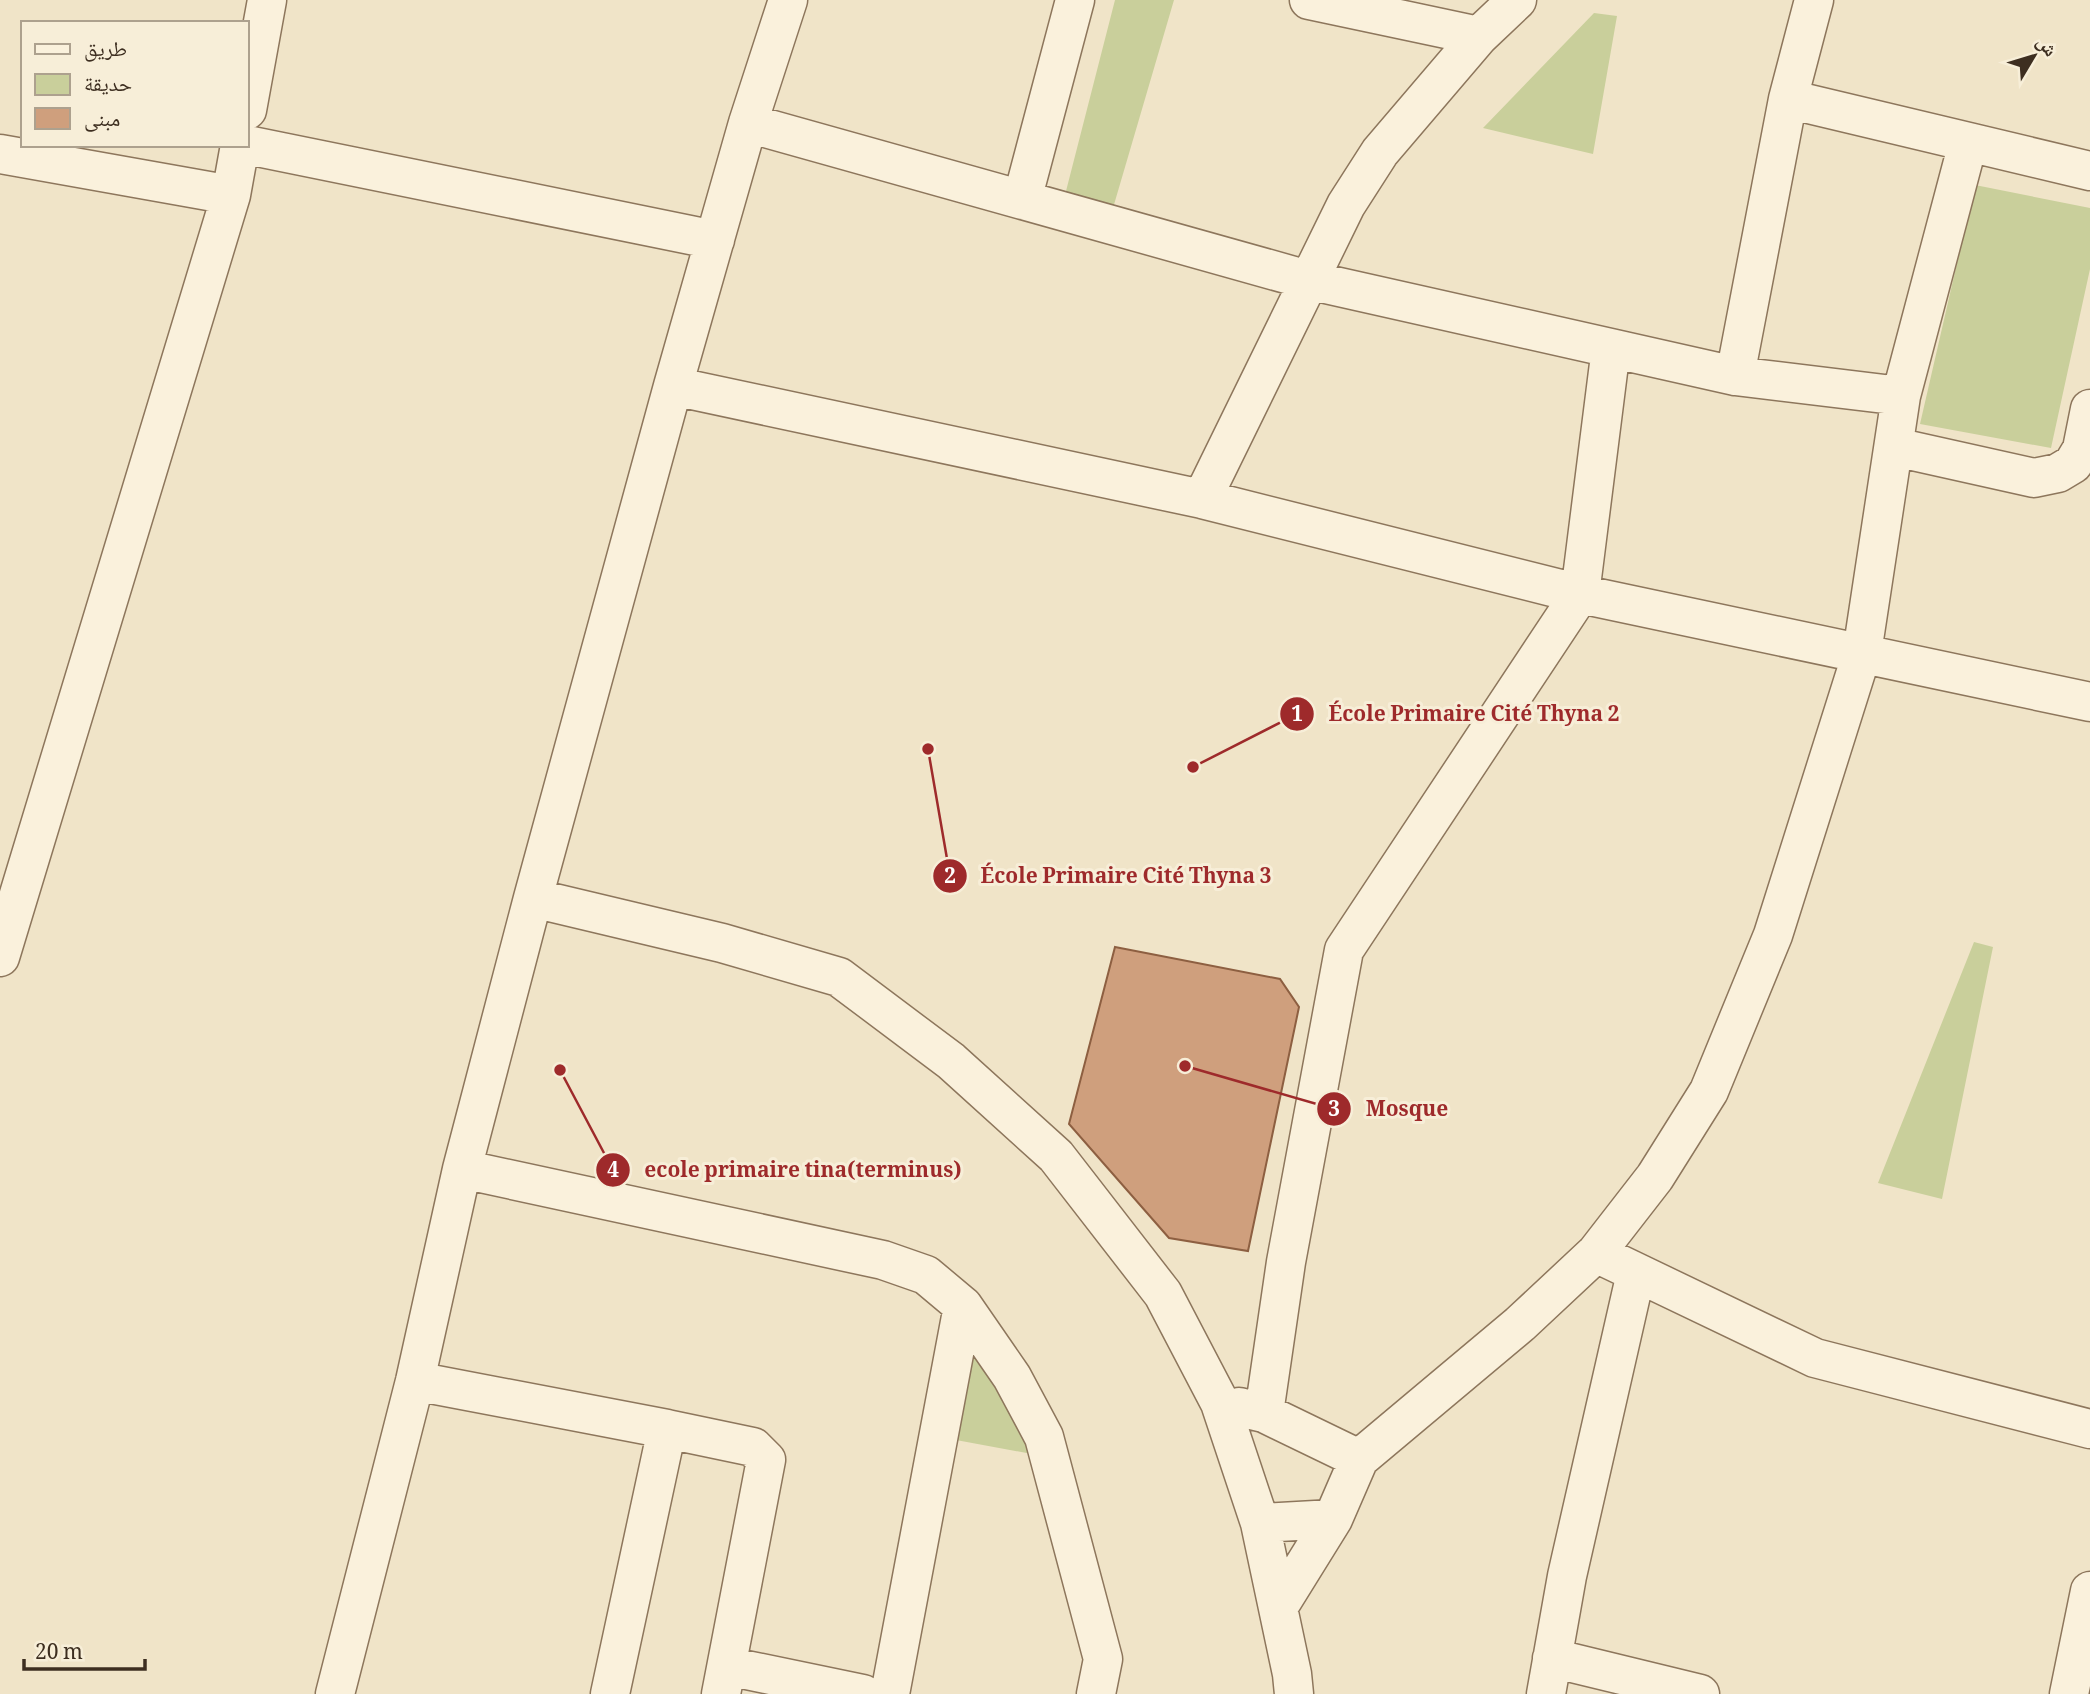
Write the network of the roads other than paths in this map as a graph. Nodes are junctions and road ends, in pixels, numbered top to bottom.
1 (267, 0) edge
2 (788, 0) edge
3 (1075, 0) edge
4 (1309, 0) edge
5 (1517, 0) edge
6 (1814, 0) edge
7 (1479, 36) junction
8 (1788, 99) junction
9 (248, 104) edge
10 (748, 123) junction
11 (1968, 143) junction
12 (248, 145) edge
13 (240, 147) edge
14 (0, 154) edge
15 (2090, 171) edge
16 (230, 195) junction
17 (1022, 200) junction
18 (715, 240) junction
19 (1308, 280) junction
20 (1611, 348) junction
21 (1734, 376) junction
22 (673, 386) junction
23 (1901, 396) junction
24 (2090, 409) edge
25 (1895, 447) junction
26 (1202, 499) junction
27 (1580, 594) junction
28 (1862, 653) junction
29 (2090, 702) edge
30 (533, 898) junction
31 (0, 957) edge
32 (462, 1168) junction
33 (1596, 1254) junction
34 (1636, 1273) junction
35 (964, 1306) junction
36 (415, 1381) junction
37 (1220, 1403) junction
38 (1264, 1413) junction
39 (667, 1429) junction
40 (2090, 1429) edge
41 (1359, 1459) junction
42 (1333, 1519) junction
43 (1260, 1523) junction
44 (2090, 1591) edge
45 (1279, 1606) junction
46 (1549, 1676) edge
47 (724, 1680) edge
48 (335, 1694) edge
49 (610, 1694) edge
50 (863, 1694) edge
51 (890, 1694) edge
52 (1096, 1694) edge
53 (1294, 1694) edge
54 (1700, 1694) edge
55 (2069, 1694) edge

1 - 9 street
2 - 10 street
3 - 17 street
4 - 7 street
5 - 7 street
6 - 8 street
7 - 19 street
8 - 11 street
8 - 21 street
10 - 17 street
10 - 18 street
11 - 15 street
11 - 23 street
12 - 18 street
13 - 16 street
14 - 16 street
16 - 31 street
17 - 19 street
18 - 22 street
19 - 20 street
19 - 26 street
20 - 21 street
20 - 27 street
21 - 23 street
22 - 26 street
22 - 30 street
23 - 25 street
24 - 25 street
25 - 28 street
26 - 27 street
27 - 28 street
27 - 38 street
28 - 29 street
28 - 33 street
30 - 32 street
30 - 37 street
32 - 35 street
32 - 36 street
33 - 34 street
33 - 41 street
34 - 40 street
34 - 46 street
35 - 51 street
35 - 52 street
36 - 39 street
36 - 48 street
37 - 38 street
37 - 43 street
38 - 41 street
39 - 47 street
39 - 49 street
41 - 42 street
42 - 43 street
42 - 45 street
43 - 45 street
44 - 55 street
45 - 53 street
46 - 54 street
47 - 50 street

